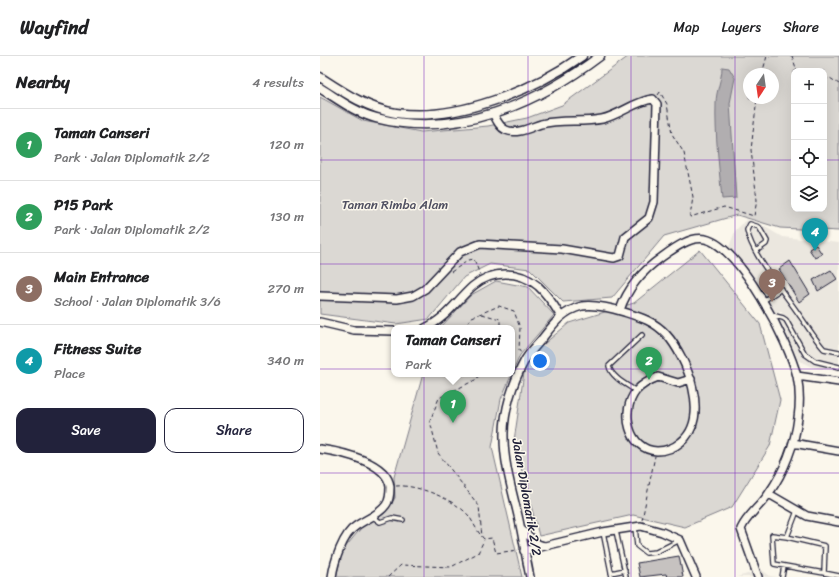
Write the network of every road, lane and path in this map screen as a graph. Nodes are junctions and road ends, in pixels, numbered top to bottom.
1 (582, 56) edge
2 (600, 56) edge
3 (767, 56) edge
4 (792, 56) edge
5 (764, 68) edge
6 (796, 68) edge
7 (320, 78) edge
8 (827, 79) edge
9 (839, 84) edge
10 (320, 88) edge
11 (654, 100) junction
12 (756, 104) edge
13 (456, 110) junction
14 (493, 113) junction
15 (461, 122) junction
16 (756, 251) junction
17 (441, 272) junction
18 (482, 280) junction
19 (781, 289) junction
20 (320, 296) edge
21 (763, 300) junction
22 (620, 310) junction
23 (481, 314) junction
24 (560, 315) junction
25 (772, 315) junction
26 (320, 322) edge
27 (430, 325) edge
28 (465, 325) edge
29 (500, 325) edge
30 (391, 331) edge
31 (642, 336) dead end
32 (839, 352) edge
33 (526, 359) junction
34 (839, 367) edge
35 (797, 376) junction
36 (478, 377) edge
37 (691, 379) junction
38 (839, 382) edge
39 (636, 391) junction
40 (793, 443) junction
41 (320, 449) edge
42 (656, 450) junction
43 (839, 451) edge
44 (390, 487) junction
45 (769, 494) junction
46 (797, 511) junction
47 (372, 516) junction
48 (403, 520) dead end
49 (839, 522) edge
50 (638, 527) junction
51 (521, 529) junction
52 (616, 530) junction
53 (602, 532) junction
54 (482, 537) junction
55 (787, 537) junction
56 (484, 540) junction
57 (680, 540) junction
58 (544, 546) junction
59 (524, 550) junction
60 (784, 566) junction
61 (625, 570) junction
62 (824, 573) junction
63 (611, 575) edge
64 (839, 576) edge
65 (332, 577) edge
66 (388, 577) edge
67 (530, 577) edge
68 (626, 577) edge
69 (696, 577) edge
70 (758, 577) edge
71 (782, 577) edge

1 - 13 street
2 - 14 street
3 - 5 path
4 - 6 path
7 - 13 street
8 - 9 path
10 - 15 street
11 - 12 path
11 - 14 street
11 - 17 street
13 - 15 street
14 - 15 street
16 - 16 lane
16 - 19 lane
17 - 18 path
17 - 20 street
18 - 24 street
18 - 27 street
19 - 21 lane
19 - 32 lane
21 - 22 street
21 - 25 street
22 - 24 street
22 - 37 street
23 - 28 path
23 - 29 path
23 - 33 path
24 - 33 street, Jalan Diplomatik 2/2
25 - 34 lane
25 - 35 street
26 - 30 street
31 - 39 lane
33 - 51 street, Jalan Diplomatik 2/2
35 - 38 street
35 - 40 street
36 - 54 path
37 - 39 street
37 - 42 street
39 - 42 street
40 - 43 street
40 - 45 street
41 - 44 street
42 - 50 path
44 - 47 street
44 - 54 path
45 - 46 street
45 - 70 street
46 - 49 street
46 - 55 lane
47 - 48 lane
47 - 65 street
50 - 52 street
50 - 57 street
50 - 57 lane
51 - 58 street
51 - 59 street, Jalan Diplomatik 2/2
52 - 53 street
52 - 61 lane
53 - 58 street
53 - 63 lane
54 - 56 path
55 - 60 lane
55 - 62 lane
56 - 59 path
56 - 66 path
57 - 69 street
58 - 59 street
59 - 67 street, Jalan Diplomatik 2/2
60 - 62 lane
60 - 71 lane
61 - 63 lane
61 - 68 lane
62 - 64 lane

